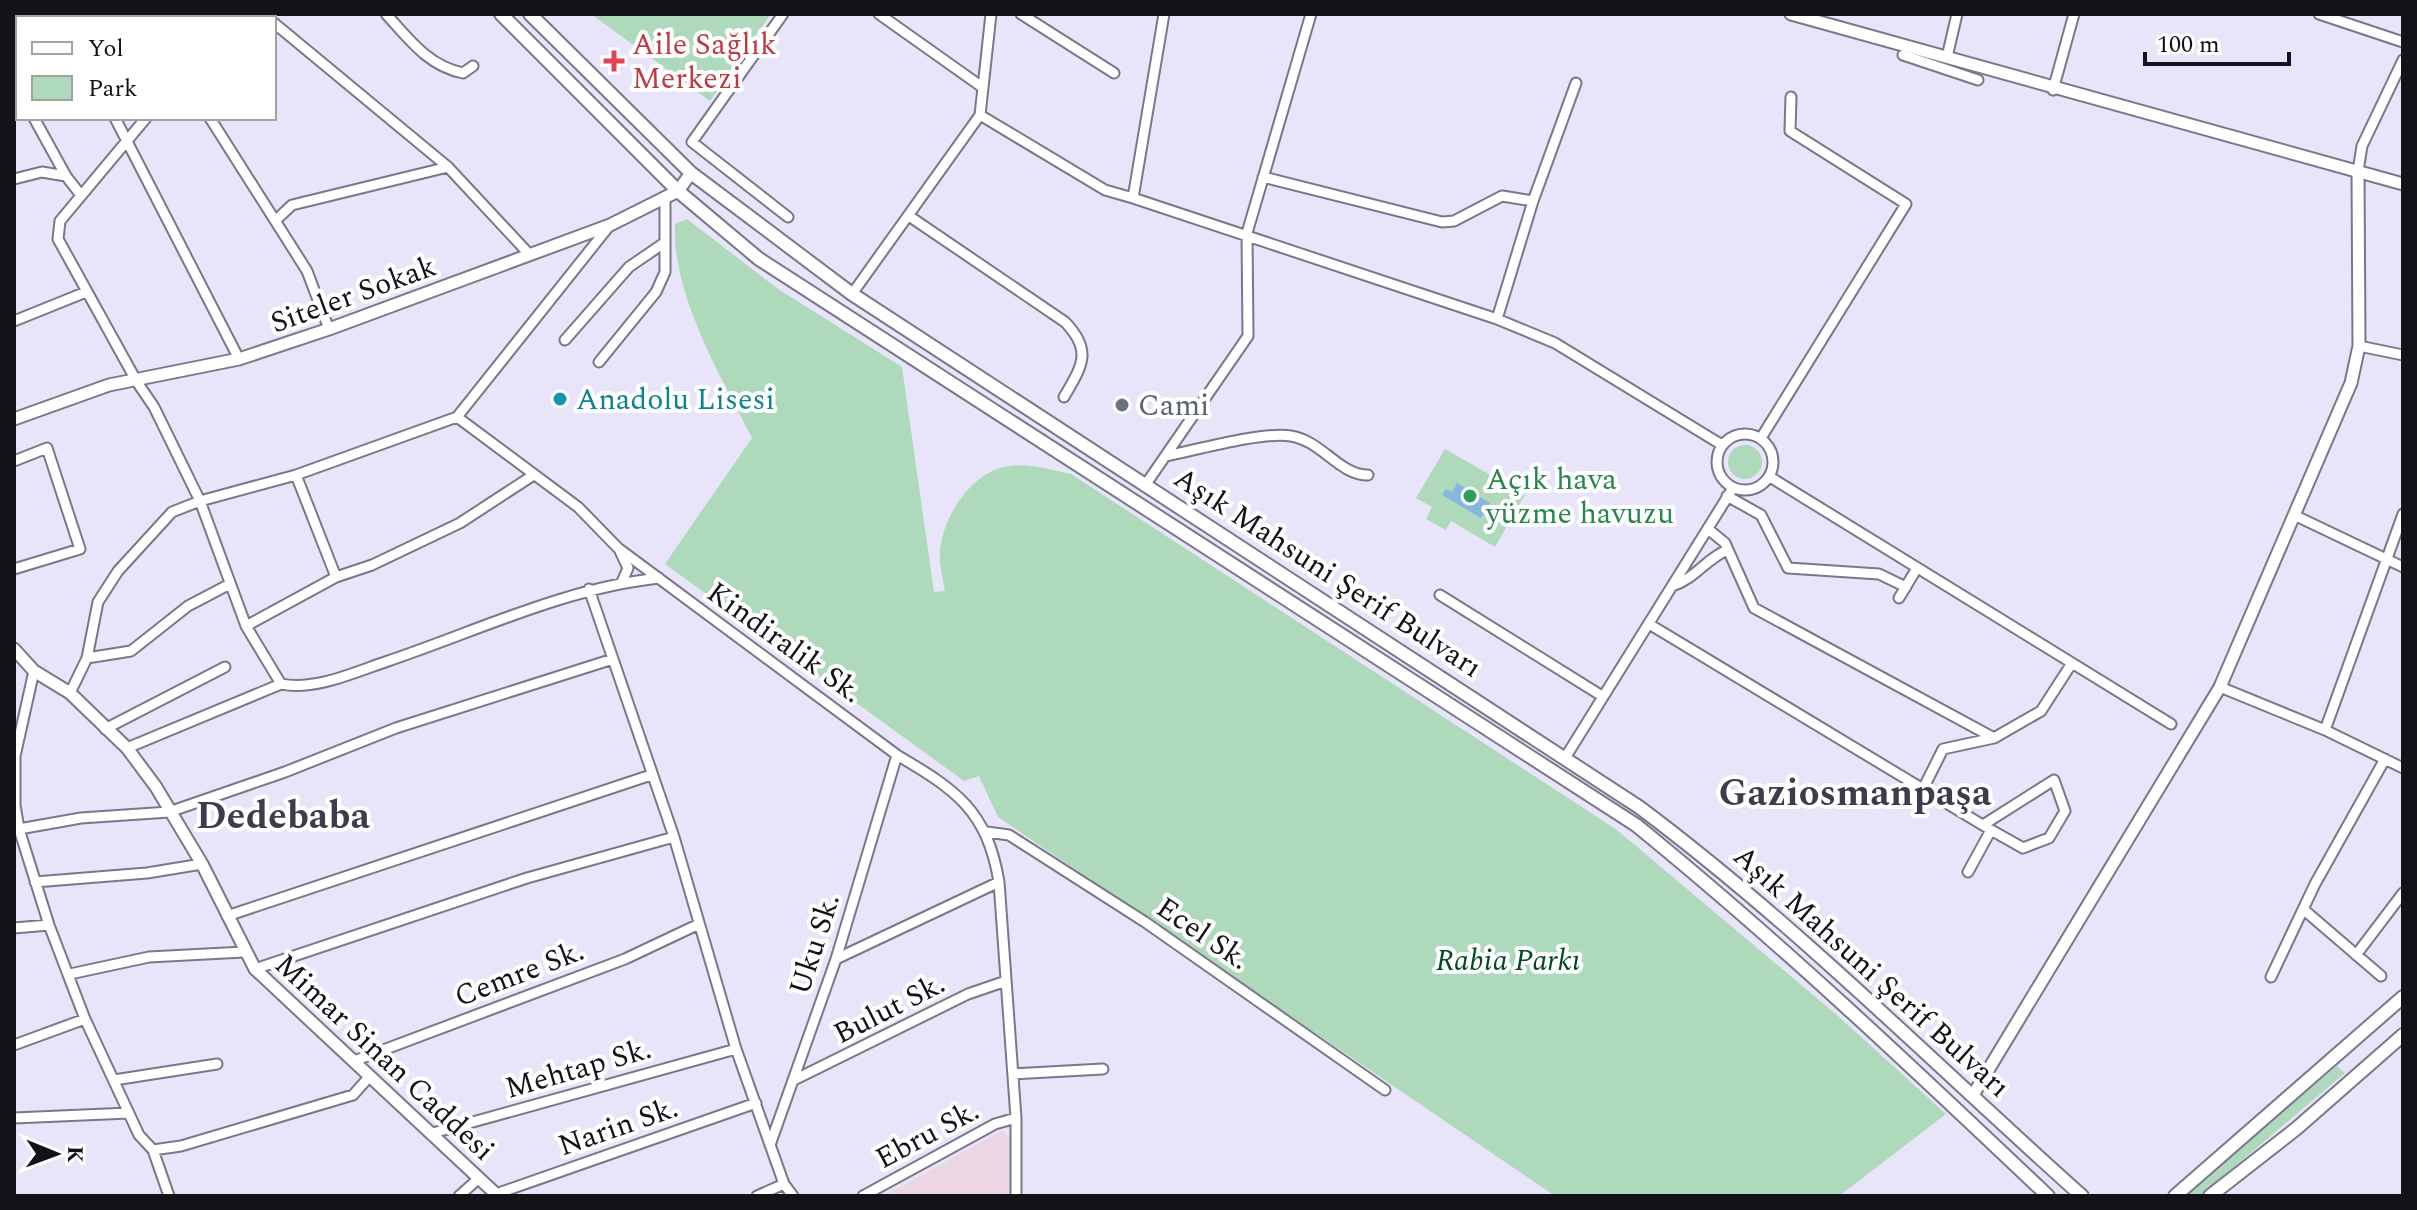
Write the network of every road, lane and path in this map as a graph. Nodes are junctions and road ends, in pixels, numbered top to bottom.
1 (386, 14) edge
2 (501, 14) edge
3 (530, 14) edge
4 (783, 14) edge
5 (879, 14) edge
6 (991, 14) edge
7 (1021, 14) edge
8 (1164, 14) edge
9 (1311, 14) edge
10 (1791, 14) edge
11 (1840, 14) edge
12 (1957, 14) edge
13 (2074, 14) edge
14 (2319, 14) edge
15 (276, 25) edge
16 (1839, 27) junction
17 (2403, 42) edge
18 (1903, 55) dead end
19 (1947, 57) junction
20 (2403, 60) edge
21 (473, 66) dead end
22 (1114, 73) dead end
23 (1978, 80) dead end
24 (1576, 83) dead end
25 (982, 87) junction
26 (2053, 90) junction
27 (1791, 97) dead end
28 (980, 115) junction
29 (35, 120) edge
30 (116, 120) edge
31 (144, 120) edge
32 (211, 120) edge
33 (126, 140) junction
34 (448, 167) junction
35 (2358, 171) junction
36 (691, 173) junction
37 (66, 176) junction
38 (1263, 177) junction
39 (14, 179) edge
40 (2403, 184) edge
41 (678, 191) junction
42 (80, 194) junction
43 (1133, 198) junction
44 (665, 200) junction
45 (1533, 201) junction
46 (909, 216) junction
47 (788, 217) dead end
48 (276, 220) junction
49 (610, 225) junction
50 (1247, 233) junction
51 (664, 243) junction
52 (530, 255) junction
53 (86, 292) junction
54 (852, 294) junction
55 (1497, 319) junction
56 (14, 321) edge
57 (329, 329) junction
58 (565, 340) dead end
59 (2359, 346) junction
60 (2403, 355) edge
61 (239, 359) junction
62 (599, 362) dead end
63 (137, 382) junction
64 (1064, 397) dead end
65 (457, 417) junction
66 (14, 419) edge
67 (1761, 438) junction
68 (1722, 445) junction
69 (1166, 456) junction
70 (14, 461) edge
71 (296, 475) junction
72 (1368, 475) dead end
73 (532, 476) junction
74 (1770, 477) junction
75 (1146, 484) junction
76 (1730, 492) junction
77 (200, 501) junction
78 (2403, 514) edge
79 (2296, 516) junction
80 (1708, 529) junction
81 (618, 548) junction
82 (1727, 550) junction
83 (2387, 561) junction
84 (2403, 567) edge
85 (1917, 568) junction
86 (14, 569) edge
87 (336, 577) junction
88 (659, 578) junction
89 (622, 582) junction
90 (228, 585) junction
91 (1672, 586) junction
92 (1906, 587) junction
93 (589, 589) junction
94 (1440, 595) dead end
95 (1899, 598) dead end
96 (1649, 624) junction
97 (246, 626) junction
98 (14, 649) edge
99 (87, 658) junction
100 (613, 659) junction
101 (2072, 663) junction
102 (225, 667) dead end
103 (34, 671) junction
104 (281, 684) junction
105 (2220, 687) junction
106 (70, 693) junction
107 (1602, 696) junction
108 (20, 703) edge
109 (2171, 724) dead end
110 (105, 729) junction
111 (2325, 730) junction
112 (1994, 738) junction
113 (127, 748) junction
114 (897, 755) junction
115 (1565, 758) junction
116 (2385, 759) junction
117 (2403, 768) edge
118 (651, 775) junction
119 (1923, 789) junction
120 (14, 805) edge
121 (169, 812) junction
122 (1987, 828) junction
123 (19, 829) junction
124 (987, 832) junction
125 (674, 837) junction
126 (202, 864) junction
127 (1968, 872) dead end
128 (35, 882) junction
129 (999, 882) junction
130 (2403, 893) edge
131 (2303, 909) junction
132 (227, 916) junction
133 (699, 924) junction
134 (49, 925) junction
135 (14, 928) edge
136 (244, 952) junction
137 (2356, 955) junction
138 (836, 959) junction
139 (255, 969) junction
140 (70, 974) junction
141 (2381, 976) dead end
142 (2271, 977) dead end
143 (1006, 981) junction
144 (2403, 997) edge
145 (85, 1019) junction
146 (2403, 1035) edge
147 (14, 1045) edge
148 (736, 1049) junction
149 (354, 1061) junction
150 (217, 1064) dead end
151 (1103, 1069) dead end
152 (1013, 1074) junction
153 (370, 1076) junction
154 (114, 1080) junction
155 (794, 1080) junction
156 (1385, 1090) dead end
157 (1973, 1095) junction
158 (756, 1103) junction
159 (129, 1113) junction
160 (14, 1118) edge
161 (1016, 1118) junction
162 (433, 1133) junction
163 (770, 1145) junction
164 (153, 1150) junction
165 (478, 1179) junction
166 (784, 1184) junction
167 (497, 1195) edge
168 (169, 1196) edge
169 (459, 1196) edge
170 (757, 1196) edge
171 (793, 1196) edge
172 (863, 1196) edge
173 (1016, 1196) edge
174 (2048, 1196) edge
175 (2082, 1196) edge
176 (2175, 1196) edge
177 (2210, 1196) edge

1 - 21 street
2 - 41 main road, Aşık Mahsuni Şerif Bulvarı
3 - 36 main road, Aşık Mahsuni Şerif Bulvarı
4 - 47 street
5 - 25 street
6 - 25 street
7 - 22 street
8 - 43 street
9 - 38 street
10 - 16 street
11 - 16 street
12 - 19 street
13 - 26 street
14 - 17 street
15 - 34 street
16 - 19 street
18 - 23 street
19 - 26 street
20 - 35 street
24 - 45 street
25 - 28 street
26 - 35 street
27 - 67 street
28 - 43 street
28 - 46 street
29 - 37 street
30 - 33 street
31 - 33 street
32 - 48 street
33 - 42 street
33 - 61 street
34 - 48 street
34 - 52 street
35 - 40 street
35 - 59 street
36 - 41 street, Siteler Sokak
36 - 54 main road, Aşık Mahsuni Şerif Bulvarı
37 - 39 street
37 - 42 street
38 - 45 street
38 - 50 street
41 - 44 street, Siteler Sokak
41 - 174 main road, Aşık Mahsuni Şerif Bulvarı
42 - 53 street
43 - 50 street
44 - 49 street, Siteler Sokak
44 - 51 street
45 - 55 street
46 - 54 street
46 - 64 street
48 - 57 street
49 - 52 street, Siteler Sokak
49 - 65 street
50 - 55 street
50 - 69 street
51 - 58 street
51 - 62 street
52 - 57 street, Siteler Sokak
53 - 56 street
53 - 63 street
54 - 75 main road, Aşık Mahsuni Şerif Bulvarı
55 - 68 street
57 - 61 street, Siteler Sokak
59 - 60 street
59 - 79 street
61 - 63 street, Siteler Sokak
63 - 66 street, Siteler Sokak
63 - 77 street
65 - 71 street
65 - 73 street, Kindiralik Sk.
67 - 68 street
67 - 74 street
68 - 76 street
69 - 72 street
69 - 75 street
70 - 86 street
71 - 77 street
71 - 87 street
73 - 81 street, Kindiralik Sk.
73 - 87 street
74 - 76 street
74 - 85 street
75 - 115 main road, Aşık Mahsuni Şerif Bulvarı
76 - 80 street
76 - 92 street
77 - 90 street
77 - 99 street
78 - 83 street
79 - 83 street
79 - 105 street
80 - 82 street
80 - 91 street
81 - 88 street, Kindiralik Sk.
81 - 89 street
82 - 91 street
82 - 112 street
83 - 84 street
83 - 111 street
85 - 92 street
85 - 101 street
87 - 97 street
88 - 89 street
88 - 114 street, Kindiralik Sk.
89 - 93 street
90 - 97 street
90 - 99 street
91 - 96 street
92 - 95 street
93 - 100 street
93 - 104 street
94 - 107 street
96 - 107 street
96 - 119 street
97 - 104 street
98 - 103 street, Mimar Sinan Caddesi
99 - 106 street
100 - 118 street
100 - 121 street
101 - 109 street
101 - 112 street
102 - 110 street
103 - 106 street, Mimar Sinan Caddesi
103 - 108 street
104 - 113 street
105 - 111 street
105 - 157 street
106 - 110 street, Mimar Sinan Caddesi
107 - 115 street
108 - 120 street
110 - 113 street, Mimar Sinan Caddesi
111 - 116 street
112 - 119 street
113 - 121 street, Mimar Sinan Caddesi
114 - 124 street, Kindiralik Sk.
114 - 138 street, Uku Sk.
115 - 157 main road, Aşık Mahsuni Şerif Bulvarı
116 - 117 street
116 - 131 street
118 - 125 street
118 - 132 street
119 - 122 street
120 - 123 street
121 - 123 street
121 - 126 street, Mimar Sinan Caddesi
122 - 122 street
122 - 127 street
123 - 128 street
124 - 129 street, Kindiralik Sk.
124 - 156 street, Ecel Sk.
125 - 133 street
125 - 139 street
126 - 128 street
126 - 132 street, Mimar Sinan Caddesi
128 - 134 street
129 - 138 street
129 - 143 street, Kindiralik Sk.
130 - 137 street
131 - 137 street
131 - 142 street
132 - 136 street, Mimar Sinan Caddesi
133 - 148 street
133 - 149 street, Cemre Sk.
134 - 135 street
134 - 140 street
136 - 139 street, Mimar Sinan Caddesi
136 - 140 street
137 - 141 street
138 - 155 street, Uku Sk.
139 - 149 street, Mimar Sinan Caddesi
140 - 145 street
143 - 152 street, Kindiralik Sk.
143 - 155 street, Bulut Sk.
144 - 176 main road
145 - 147 street
145 - 154 street
146 - 177 main road
148 - 158 street
148 - 162 street, Mehtap Sk.
149 - 153 street, Mimar Sinan Caddesi
150 - 154 street
151 - 152 street
152 - 161 street, Kindiralik Sk.
153 - 162 street, Mimar Sinan Caddesi
153 - 164 street
154 - 159 street
155 - 163 street, Uku Sk.
157 - 175 main road, Aşık Mahsuni Şerif Bulvarı
158 - 163 street
158 - 167 street, Narin Sk.
159 - 160 street
159 - 164 street
161 - 172 street, Ebru Sk.
161 - 173 street, Kindiralik Sk.
162 - 165 street, Mimar Sinan Caddesi
163 - 166 street
164 - 168 street
165 - 167 street, Mimar Sinan Caddesi
165 - 169 street
166 - 170 street
166 - 171 street

